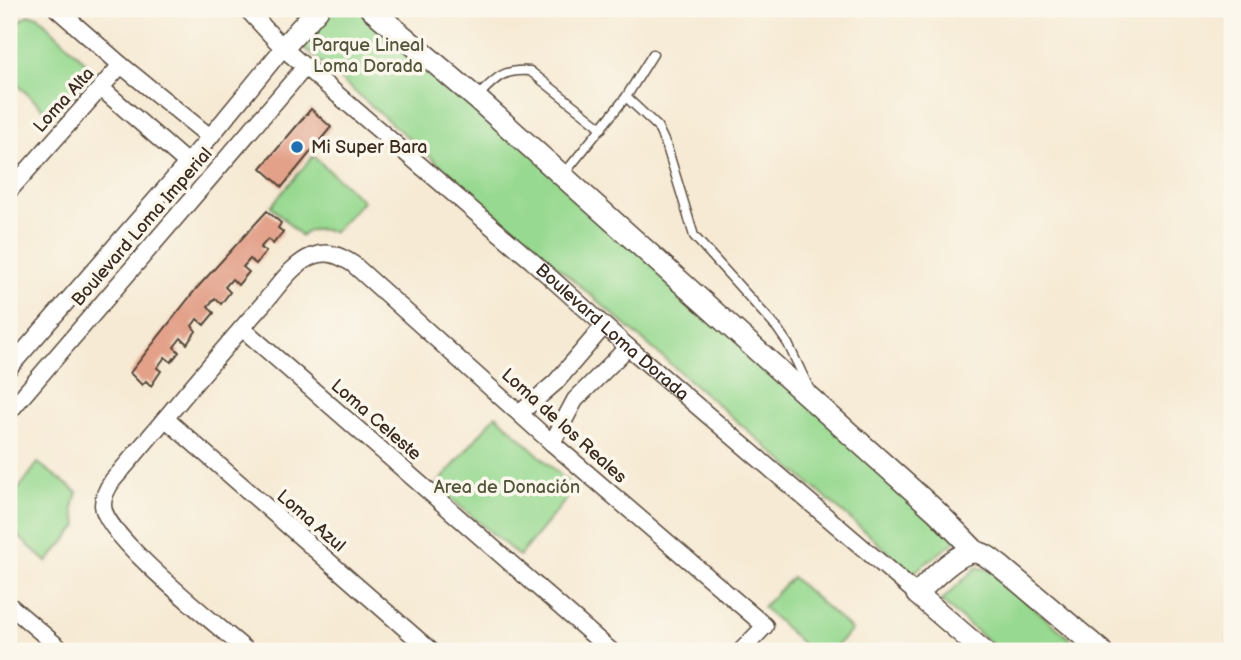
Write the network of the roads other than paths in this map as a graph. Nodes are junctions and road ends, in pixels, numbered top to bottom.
1 (57, 9) edge
2 (247, 9) edge
3 (318, 9) edge
4 (371, 9) edge
5 (283, 48) junction
6 (653, 54) dead end
7 (121, 65) junction
8 (305, 67) junction
9 (101, 88) junction
10 (626, 97) junction
11 (476, 99) junction
12 (602, 128) junction
13 (210, 137) junction
14 (187, 163) junction
15 (562, 177) junction
16 (9, 191) edge
17 (604, 326) junction
18 (242, 328) junction
19 (628, 347) junction
20 (9, 368) edge
21 (817, 406) junction
22 (9, 412) edge
23 (520, 413) junction
24 (166, 419) junction
25 (552, 443) junction
26 (980, 553) junction
27 (917, 594) junction
28 (9, 605) edge
29 (63, 651) edge
30 (247, 651) edge
31 (432, 651) edge
32 (611, 651) edge
33 (741, 651) edge
34 (983, 651) edge
35 (1101, 651) edge

1 - 7 street
2 - 5 street, Boulevard Loma Dorada
3 - 5 street
4 - 11 street
5 - 8 street, Boulevard Loma Dorada
5 - 13 street, Boulevard Loma Imperial
6 - 10 lane
7 - 9 street, Loma Alta
7 - 13 street
8 - 17 street, Boulevard Loma Dorada
8 - 22 street, Boulevard Loma Imperial
9 - 14 street
9 - 16 street, Loma Alta
10 - 12 lane
10 - 21 lane
11 - 12 lane
11 - 15 street
12 - 15 lane
13 - 14 street, Boulevard Loma Imperial
14 - 20 street, Boulevard Loma Imperial
15 - 21 street
17 - 19 street, Boulevard Loma Dorada
17 - 23 street
18 - 23 street, Loma de los Reales
18 - 24 street
18 - 32 street, Loma Celeste
19 - 25 street
19 - 27 street, Boulevard Loma Dorada
21 - 26 street
23 - 25 street, Loma de los Reales
24 - 30 street
24 - 31 street, Loma Azul
25 - 33 street, Loma de los Reales
26 - 27 street
26 - 35 street
27 - 34 street, Boulevard Loma Dorada
28 - 29 street

